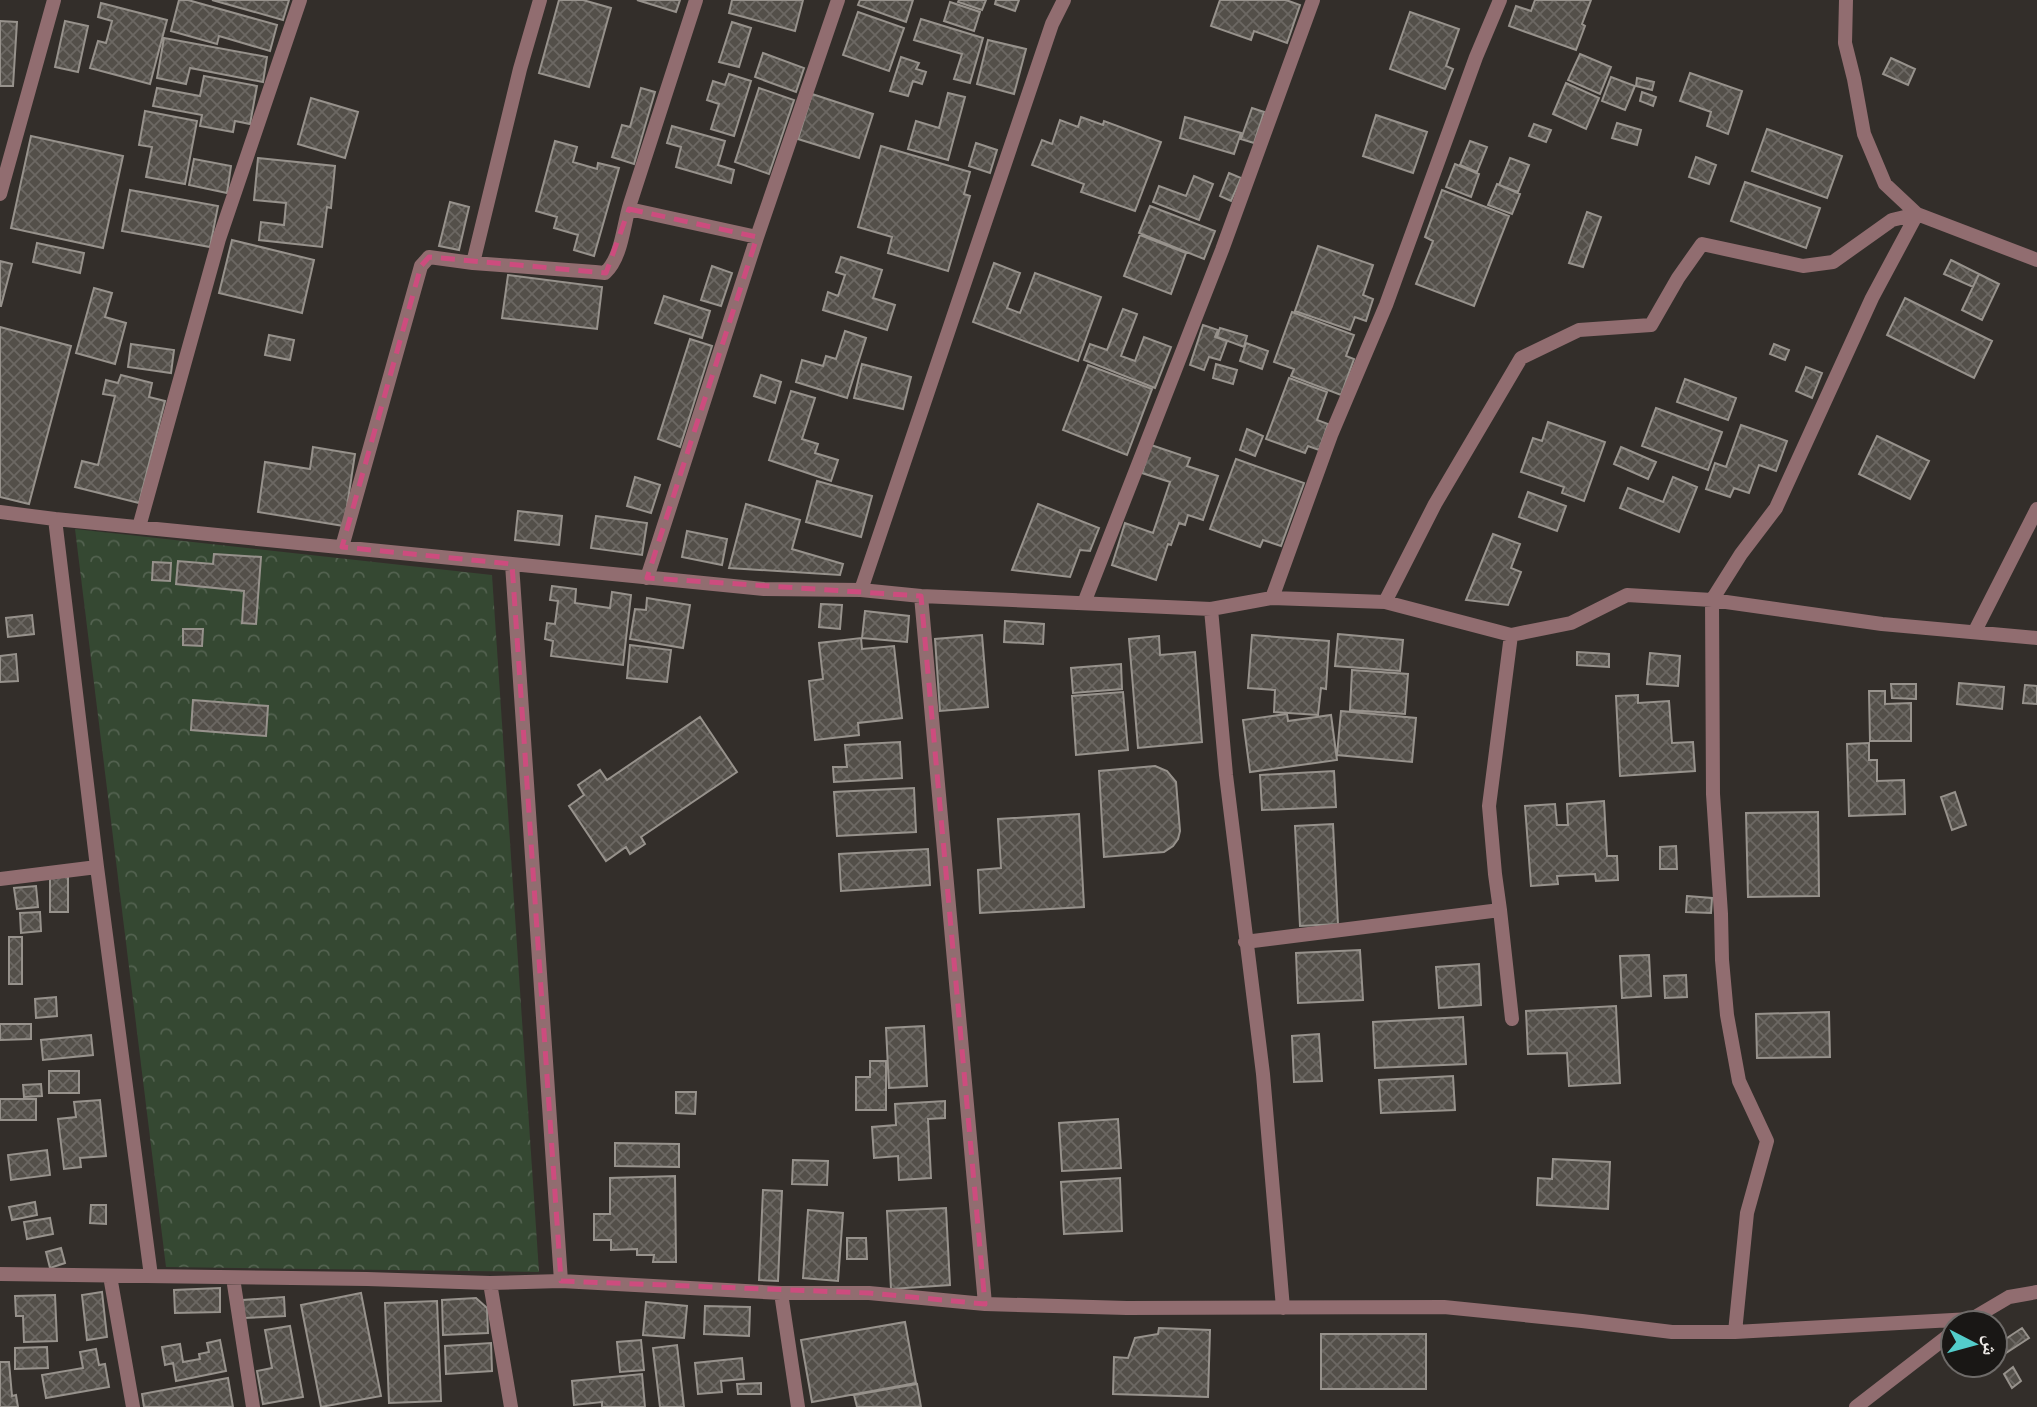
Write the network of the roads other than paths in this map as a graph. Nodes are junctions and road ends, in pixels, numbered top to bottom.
1 (54, 0) edge
2 (300, 0) edge
3 (540, 0) edge
4 (696, 0) edge
5 (838, 0) edge
6 (1064, 0) edge
7 (1313, 0) edge
8 (1500, 0) edge
9 (1846, 0) edge
10 (0, 194) edge
11 (628, 209) junction
12 (1917, 214) junction
13 (757, 237) junction
14 (2037, 260) edge
15 (473, 263) junction
16 (2037, 509) edge
17 (0, 512) edge
18 (55, 519) junction
19 (139, 527) junction
20 (342, 547) junction
21 (512, 564) junction
22 (647, 578) junction
23 (861, 590) junction
24 (921, 596) junction
25 (1272, 598) junction
26 (1712, 600) junction
27 (1385, 602) junction
28 (1084, 603) junction
29 (1211, 609) junction
30 (1975, 631) junction
31 (1511, 635) junction
32 (2037, 638) edge
33 (97, 867) junction
34 (0, 879) edge
35 (1500, 910) junction
36 (1245, 942) junction
37 (1512, 1019) dead end
38 (0, 1274) edge
39 (110, 1276) junction
40 (151, 1276) junction
41 (233, 1278) junction
42 (561, 1280) junction
43 (490, 1283) junction
44 (2037, 1292) edge
45 (781, 1293) junction
46 (985, 1304) junction
47 (1283, 1308) junction
48 (1988, 1309) edge
49 (1939, 1322) edge
50 (1735, 1332) junction
51 (1939, 1343) edge
52 (133, 1407) edge
53 (253, 1407) edge
54 (510, 1407) edge
55 (798, 1407) edge
56 (1856, 1407) edge

1 - 10 street
2 - 19 street
3 - 15 street
4 - 11 street
5 - 13 street
6 - 23 street
7 - 28 street
8 - 25 street
9 - 12 street
11 - 13 street
11 - 15 street
12 - 14 street
12 - 26 street
12 - 27 street
13 - 22 street
15 - 20 street
16 - 30 street
17 - 18 street
18 - 19 street
18 - 33 street
19 - 20 street
20 - 21 street
21 - 22 street
21 - 42 street
22 - 23 street
23 - 24 street
24 - 28 street
24 - 46 street
25 - 27 street
25 - 29 street
26 - 30 street
26 - 31 street
26 - 50 street
27 - 31 street
28 - 29 street
29 - 36 street
30 - 32 street
31 - 35 street
33 - 34 street
33 - 40 street
35 - 36 street
35 - 37 street
36 - 47 street
38 - 39 street
39 - 40 street
39 - 52 street
40 - 41 street
41 - 43 street
41 - 53 street
42 - 43 street
42 - 45 street
43 - 54 street
44 - 48 street
45 - 46 street
45 - 55 street
46 - 47 street
47 - 50 street
49 - 50 street
51 - 56 street

